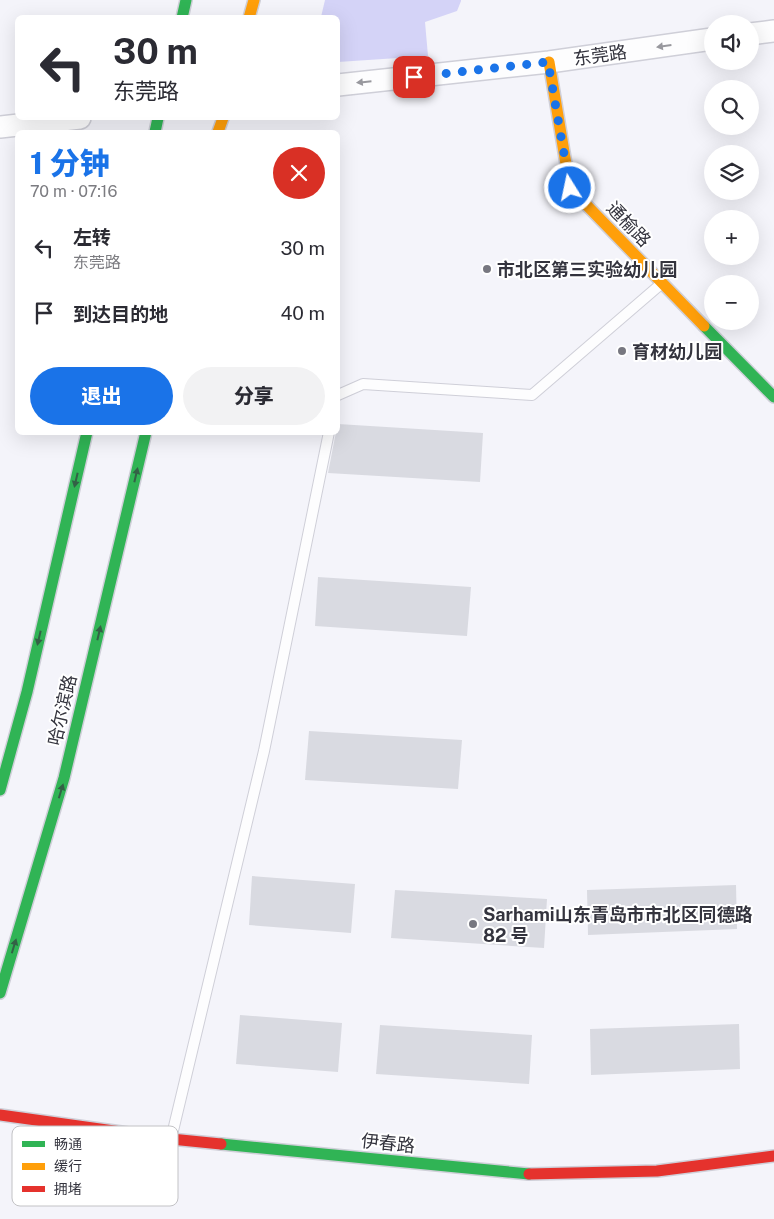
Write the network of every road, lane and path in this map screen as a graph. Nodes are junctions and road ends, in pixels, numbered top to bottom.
1 (186, 0) edge
2 (254, 0) edge
3 (183, 15) edge
4 (250, 15) edge
5 (774, 31) edge
6 (759, 33) edge
7 (704, 40) edge
8 (548, 62) junction
9 (340, 85) edge
10 (62, 120) edge
11 (0, 127) edge
12 (662, 283) junction
13 (340, 394) edge
14 (774, 397) edge
15 (85, 435) edge
16 (145, 435) edge
17 (328, 435) edge
18 (0, 790) edge
19 (0, 993) edge
20 (0, 1115) edge
21 (78, 1126) edge
22 (174, 1126) edge
23 (178, 1140) edge
24 (774, 1156) edge

1 - 3 main road
2 - 4 main road
5 - 6 street
7 -> 8 street, 东莞路
8 -> 9 street, 东莞路
8 - 12 main road, 通榆路
10 - 11 street
12 - 13 lane
12 - 14 main road, 通榆路
15 -> 18 main road
19 -> 16 main road, 哈尔滨路
17 - 22 lane
20 - 21 main road, 伊春路
23 - 24 main road, 伊春路

